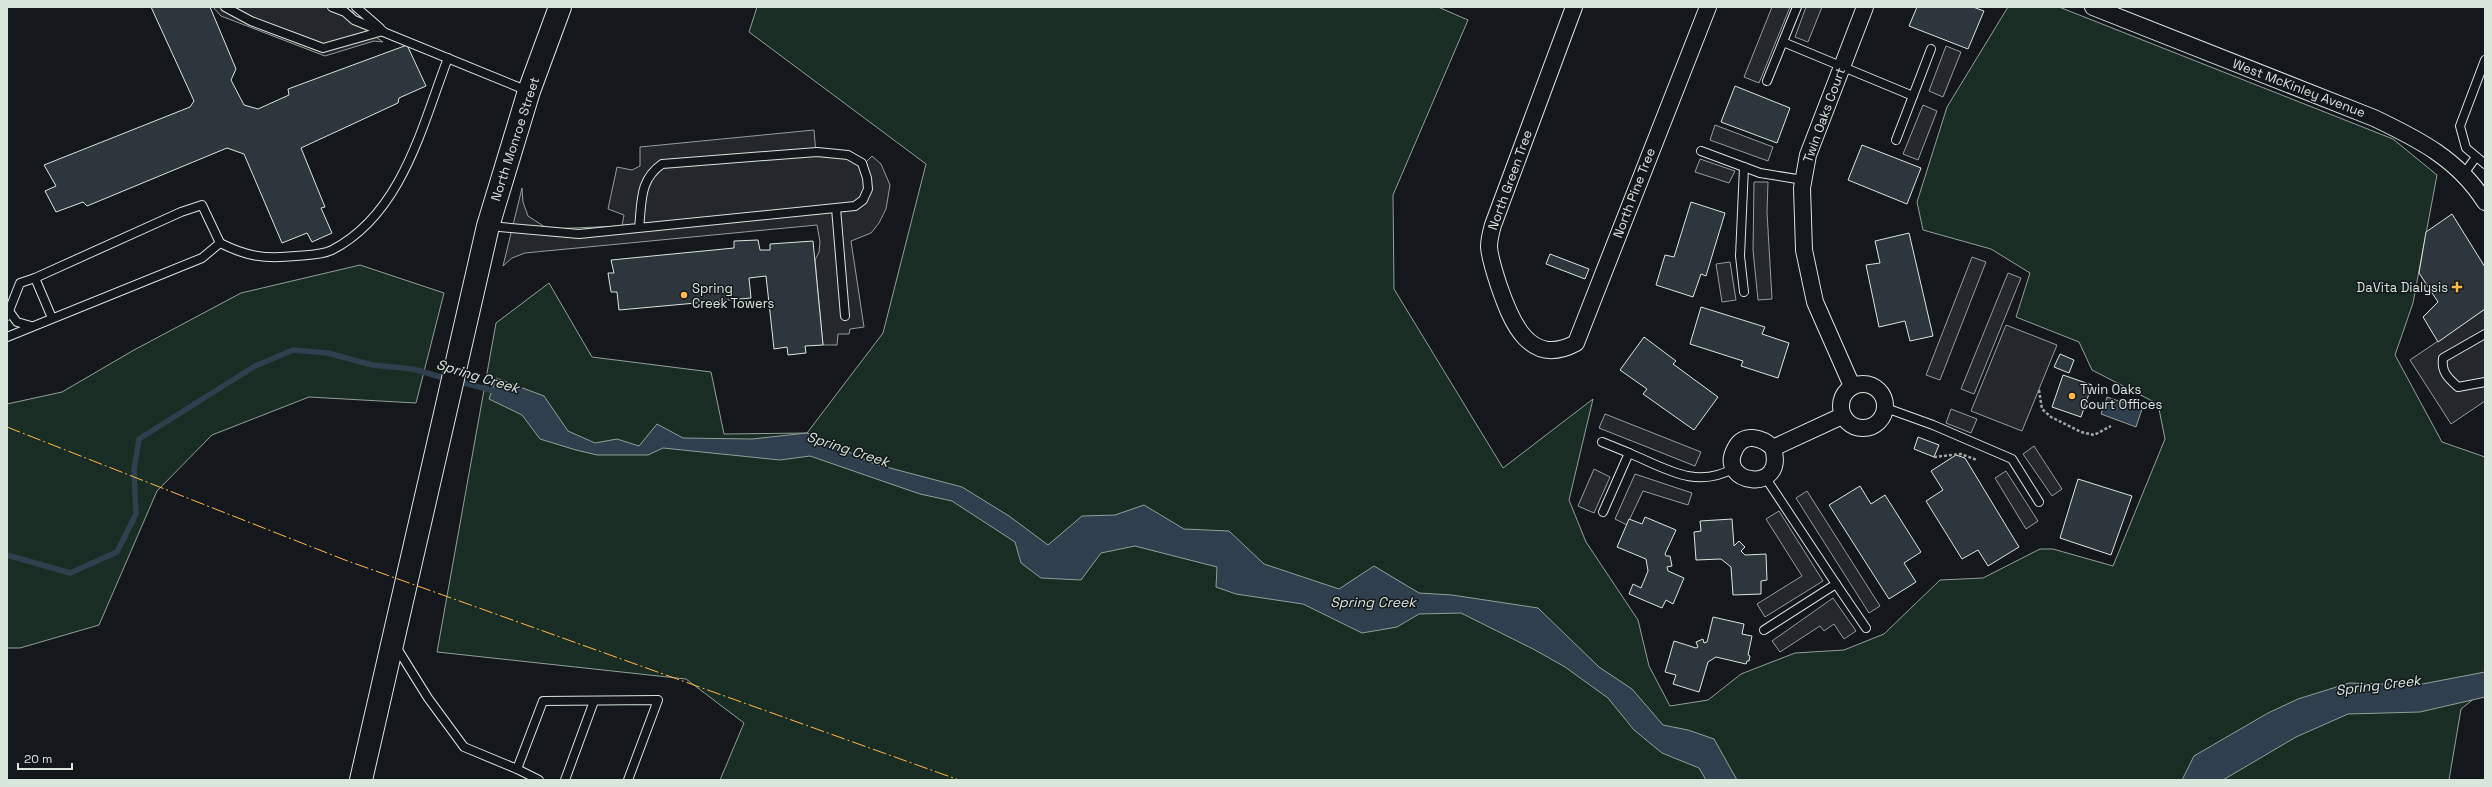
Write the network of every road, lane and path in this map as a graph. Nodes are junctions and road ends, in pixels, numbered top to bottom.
1 (225, 7) edge
2 (332, 7) edge
3 (356, 7) edge
4 (560, 7) edge
5 (1574, 7) edge
6 (1708, 7) edge
7 (1796, 7) edge
8 (1865, 7) edge
9 (2093, 7) edge
10 (383, 31) junction
11 (1783, 42) junction
12 (1931, 49) dead end
13 (448, 58) junction
14 (2485, 60) edge
15 (1842, 67) junction
16 (1767, 81) dead end
17 (528, 91) junction
18 (1913, 96) junction
19 (1896, 140) dead end
20 (1701, 151) dead end
21 (2476, 157) junction
22 (2485, 164) edge
23 (1744, 167) junction
24 (2463, 175) junction
25 (1803, 180) junction
26 (2485, 202) edge
27 (836, 208) junction
28 (488, 226) junction
29 (639, 228) junction
30 (220, 243) junction
31 (35, 278) junction
32 (1744, 292) dead end
33 (8, 313) edge
34 (845, 316) dead end
35 (52, 318) junction
36 (32, 326) junction
37 (2485, 334) edge
38 (7, 337) edge
39 (1538, 346) joint
40 (2485, 382) edge
41 (1852, 386) junction
42 (2039, 390) dead end
43 (1886, 408) junction
44 (1842, 416) junction
45 (2111, 426) dead end
46 (1602, 442) dead end
47 (1773, 448) junction
48 (1629, 453) junction
49 (1934, 457) dead end
50 (1977, 460) dead end
51 (1734, 468) junction
52 (1765, 477) junction
53 (2039, 502) dead end
54 (1603, 512) dead end
55 (1836, 584) junction
56 (1866, 628) dead end
57 (1764, 630) dead end
58 (393, 642) junction
59 (594, 700) junction
60 (521, 774) edge
61 (361, 780) edge
62 (539, 780) edge
63 (565, 780) edge
64 (628, 780) edge

1 - 10 lane
2 - 10 lane
3 - 10 lane
4 - 17 street, North Monroe Street
5 - 39 street, North Green Tree
6 - 39 street, North Pine Tree
7 - 11 lane
8 - 15 street, Twin Oaks Court
9 - 24 street, West McKinley Avenue
10 - 13 lane
11 - 15 lane
11 - 16 lane
12 - 18 lane
13 - 17 lane
13 - 30 lane
14 - 21 lane
15 - 18 lane
15 - 25 street, Twin Oaks Court
17 - 28 street, North Monroe Street
18 - 19 lane
20 - 23 lane
21 - 22 lane
21 - 24 lane
23 - 25 lane
23 - 32 lane
24 - 26 street, West McKinley Avenue
25 - 41 street, Twin Oaks Court
27 - 29 lane
27 - 29 lane
27 - 34 lane
28 - 29 lane
28 - 58 street, North Monroe Street
30 - 31 lane
30 - 35 lane
31 - 33 lane
31 - 35 lane
33 - 36 lane
35 - 36 lane
36 - 38 lane
37 - 40 lane
41 - 43 street
41 - 44 street
42 - 45 path
43 - 44 street
43 - 53 lane
44 - 47 street
46 - 48 lane
47 - 51 street
47 - 52 street
48 - 51 lane
48 - 54 lane
49 - 50 path
51 - 52 street
52 - 55 lane
55 - 56 lane
55 - 57 lane
58 - 60 lane
58 - 61 street, North Monroe Street
59 - 60 lane
59 - 63 lane
59 - 64 lane
60 - 62 lane

